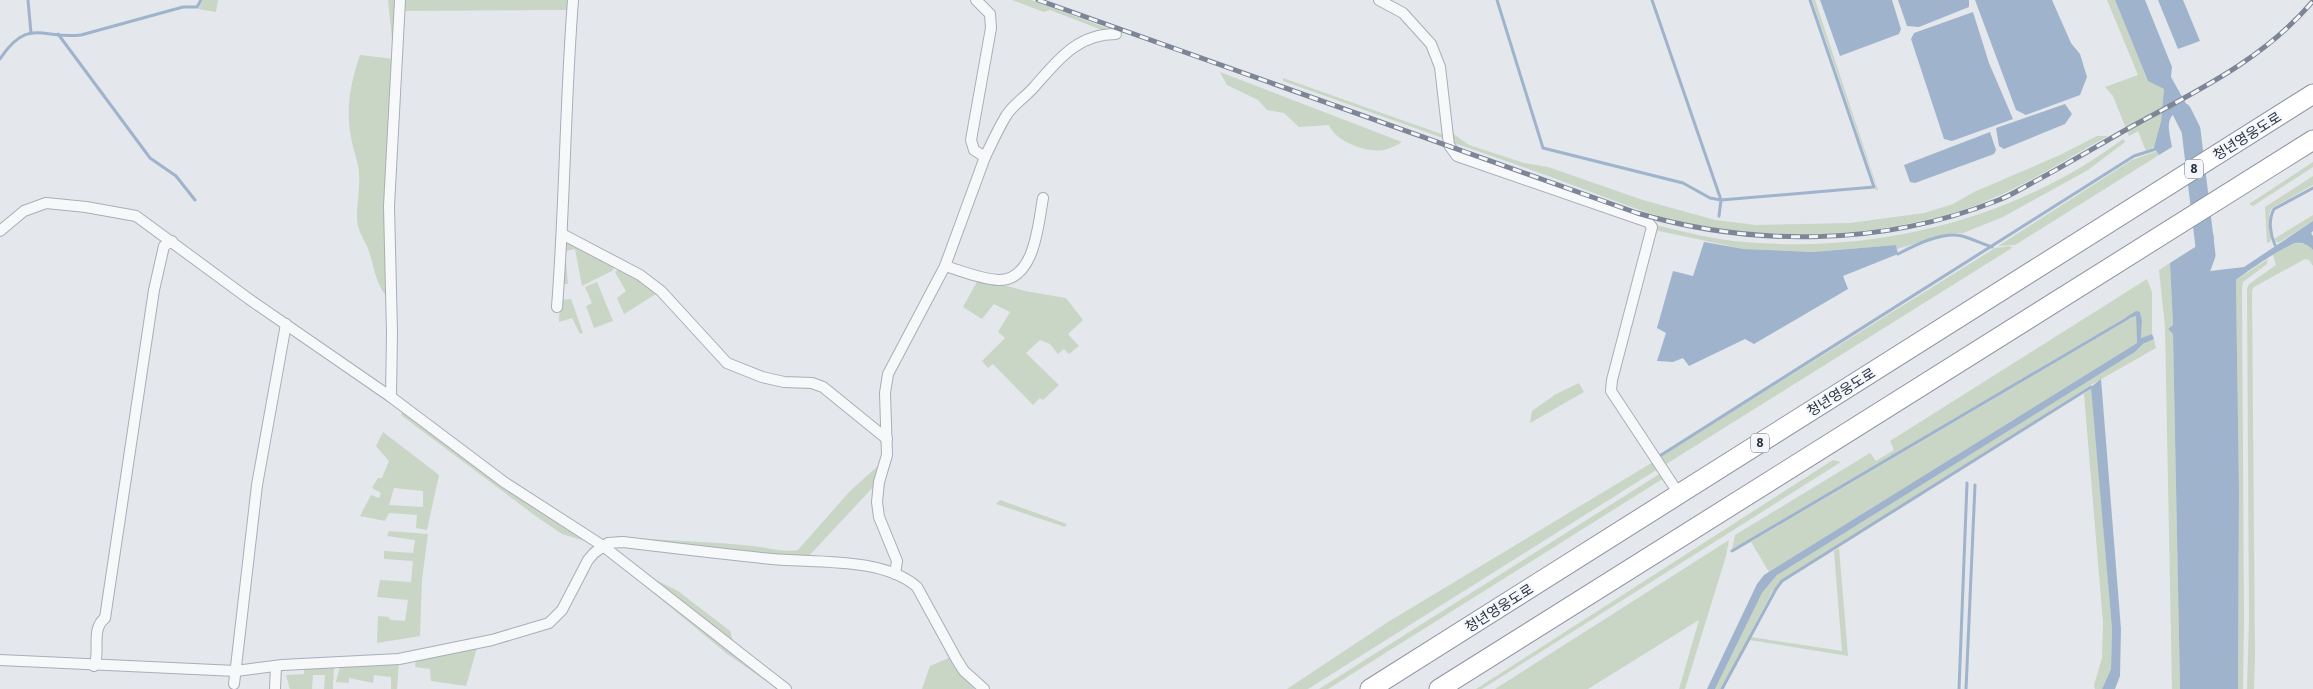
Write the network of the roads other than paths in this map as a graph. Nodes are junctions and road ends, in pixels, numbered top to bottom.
1 (400, 0) edge
2 (573, 0) edge
3 (976, 0) edge
4 (1379, 0) edge
5 (1116, 34) dead end
6 (2313, 94) edge
7 (2313, 140) edge
8 (985, 156) junction
9 (1043, 198) dead end
10 (0, 231) edge
11 (562, 234) junction
12 (172, 241) junction
13 (945, 266) junction
14 (557, 307) dead end
15 (286, 324) junction
16 (391, 397) junction
17 (888, 439) junction
18 (1679, 494) junction
19 (603, 546) junction
20 (895, 574) junction
21 (0, 660) edge
22 (94, 666) junction
23 (276, 666) junction
24 (236, 671) junction
25 (234, 684) dead end
26 (275, 689) edge
27 (786, 689) edge
28 (984, 689) edge
29 (1370, 689) edge
30 (1439, 689) edge

1 - 16 street
2 - 11 street
3 - 8 street
4 - 18 street
5 - 8 street
6 - 18 highway, 청년영웅도로 / 8
7 - 30 highway
8 - 13 street
9 - 13 street
10 - 12 street
11 - 14 street
11 - 17 street
12 - 15 street
12 - 22 street
13 - 17 street
15 - 16 street
15 - 24 street
16 - 19 street
17 - 20 street
18 - 29 highway, 청년영웅도로 / 8
19 - 20 street
19 - 23 street
19 - 27 street
20 - 28 street
21 - 22 street
22 - 24 street
23 - 24 street
23 - 26 street
24 - 25 street

